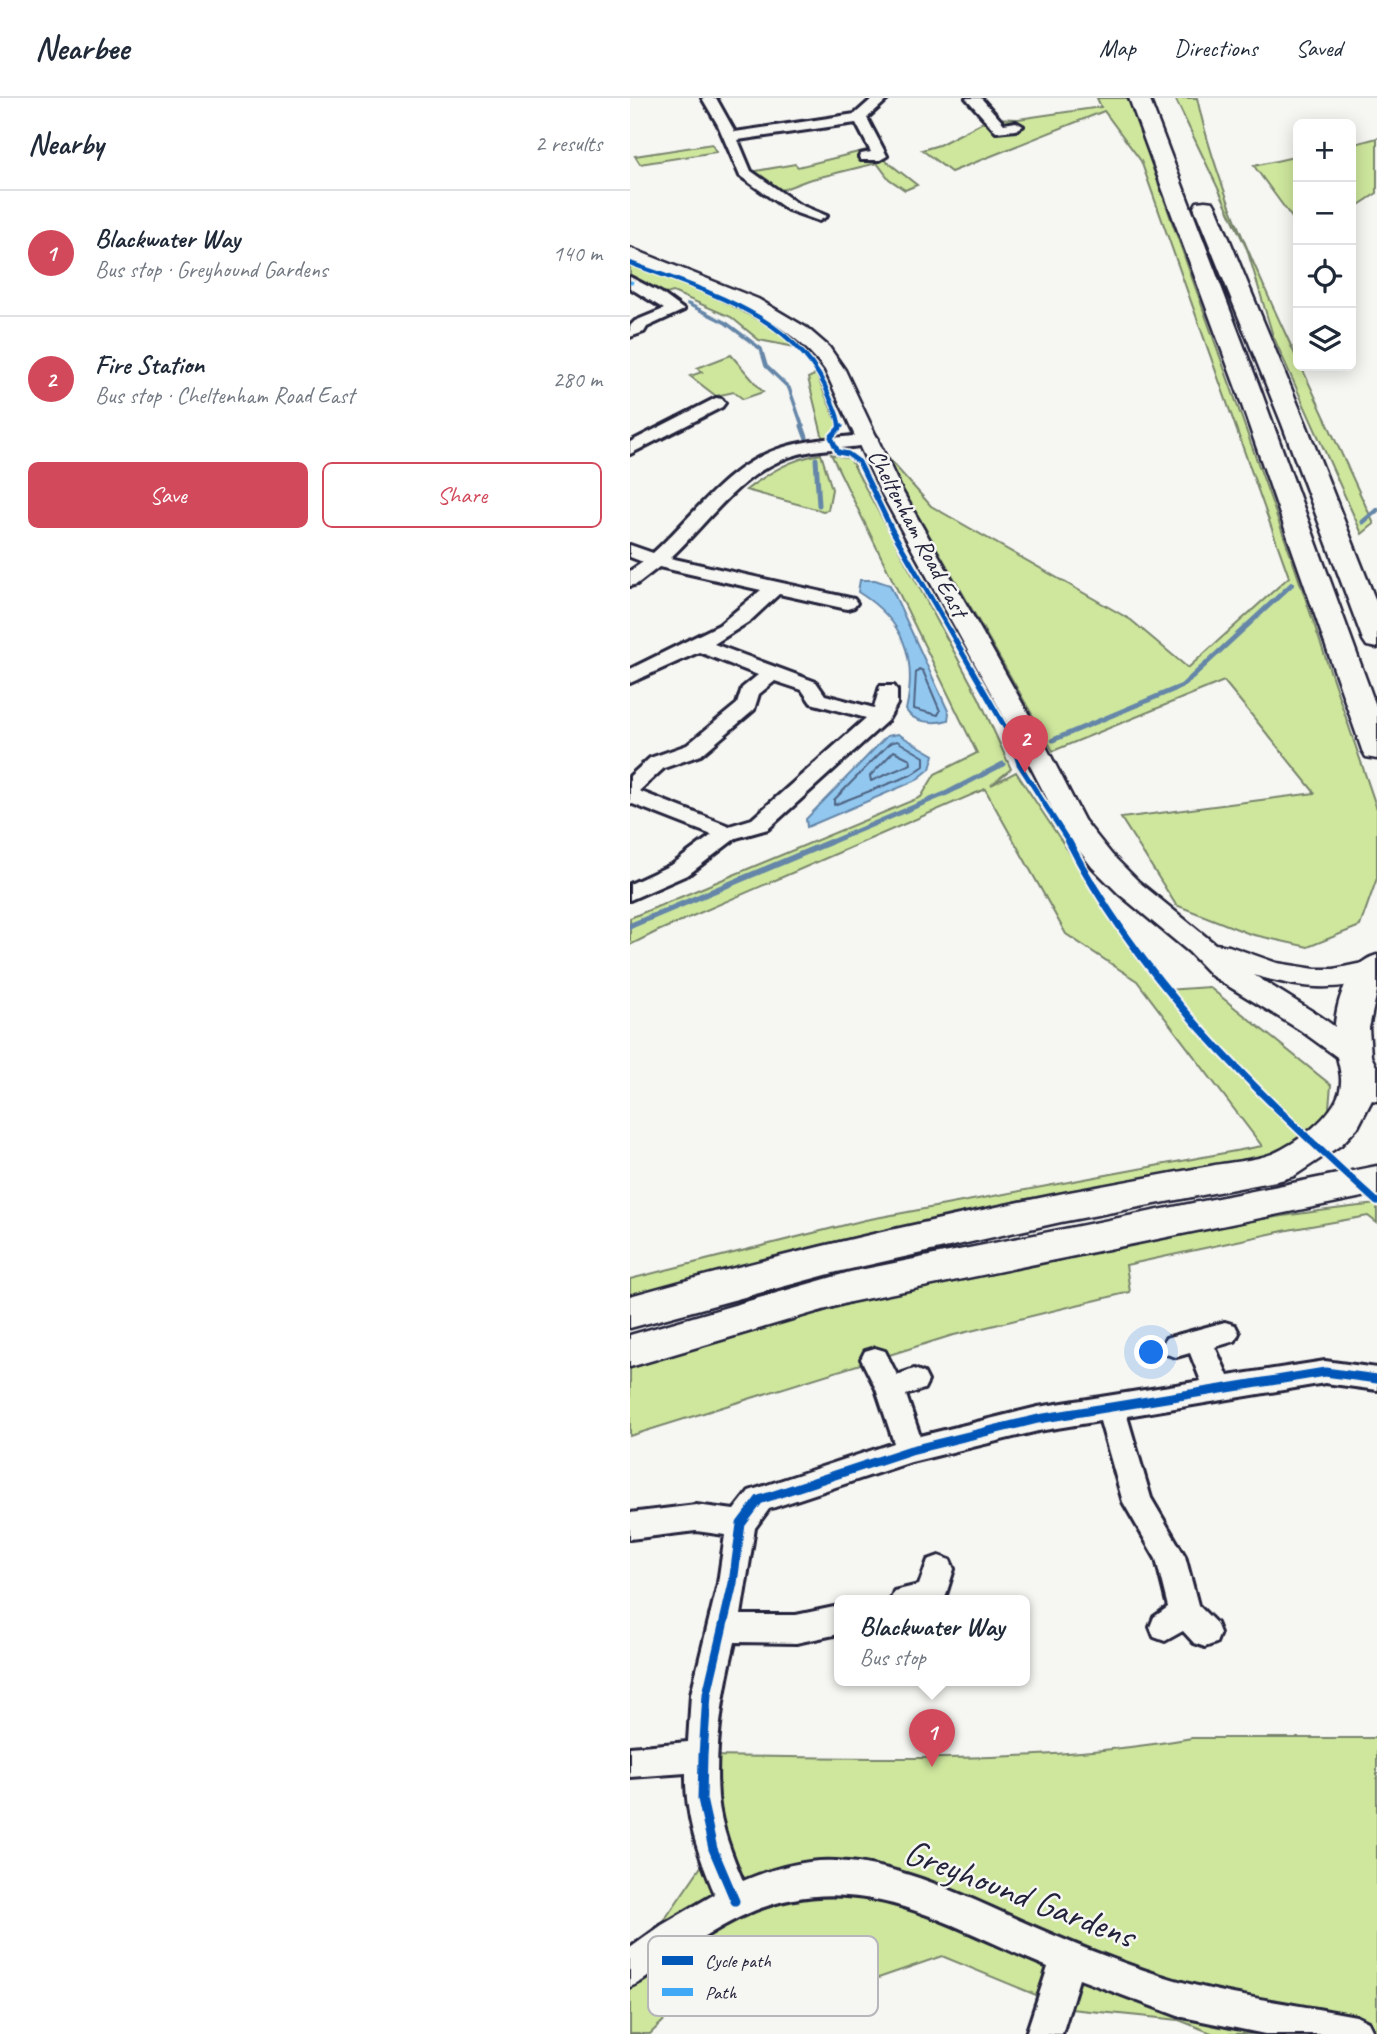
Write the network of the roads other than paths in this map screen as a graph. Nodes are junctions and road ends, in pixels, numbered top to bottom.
1 (709, 98) edge
2 (882, 98) edge
3 (973, 98) edge
4 (1139, 98) edge
5 (1159, 98) edge
6 (860, 118) junction
7 (1016, 126) dead end
8 (730, 137) junction
9 (866, 157) dead end
10 (819, 216) dead end
11 (630, 254) edge
12 (630, 282) edge
13 (630, 332) edge
14 (706, 397) dead end
15 (869, 439) junction
16 (630, 449) edge
17 (630, 551) edge
18 (656, 561) junction
19 (630, 580) edge
20 (774, 588) junction
21 (847, 603) dead end
22 (1377, 640) edge
23 (700, 645) junction
24 (771, 674) junction
25 (630, 677) edge
26 (887, 690) dead end
27 (881, 716) junction
28 (1377, 750) edge
29 (630, 787) edge
30 (630, 795) edge
31 (728, 833) junction
32 (630, 893) edge
33 (1199, 945) junction
34 (1375, 967) edge
35 (1363, 1071) edge
36 (1377, 1161) edge
37 (1377, 1180) edge
38 (1321, 1190) junction
39 (630, 1312) edge
40 (1200, 1340) dead end
41 (630, 1351) edge
42 (876, 1359) dead end
43 (1377, 1379) edge
44 (1219, 1390) junction
45 (1111, 1408) junction
46 (911, 1450) junction
47 (741, 1524) junction
48 (630, 1526) edge
49 (834, 1621) edge
50 (1185, 1624) dead end
51 (723, 1627) junction
52 (703, 1756) junction
53 (630, 1762) edge
54 (735, 1901) junction
55 (676, 1936) edge
56 (648, 1957) edge
57 (1068, 1958) junction
58 (630, 1970) edge
59 (1340, 2033) edge
60 (1044, 2034) edge

1 - 8 street
2 - 6 street
3 - 7 street
4 - 28 highway
5 - 22 highway
6 - 8 street
6 - 9 street
8 - 10 street
11 - 15 main road, Cheltenham Road East
12 - 13 street
14 - 16 street
15 - 18 street
15 - 33 main road, Cheltenham Road East
17 - 18 street
18 - 19 street
18 - 20 street
20 - 21 street
20 - 23 street
23 - 24 street
23 - 25 street
24 - 27 street
24 - 29 street
26 - 27 street
27 - 31 street
30 - 31 street
31 - 32 street
33 - 34 main road, Cheltenham Road East
33 - 35 main road, Cheltenham Road East
34 - 35 highway
35 - 39 highway
36 - 38 highway
37 - 38 highway
38 - 41 highway
40 - 44 street
42 - 46 street
43 - 44 street
44 - 45 street
45 - 46 street
45 - 50 street
46 - 47 street
47 - 48 street
47 - 51 street
49 - 51 street
51 - 52 street
52 - 53 street
52 - 54 street
54 - 55 street, Greyhound Gardens
54 - 57 street, Greyhound Gardens
56 - 58 street, Greyhound Gardens
57 - 59 street, Greyhound Gardens
57 - 60 street

